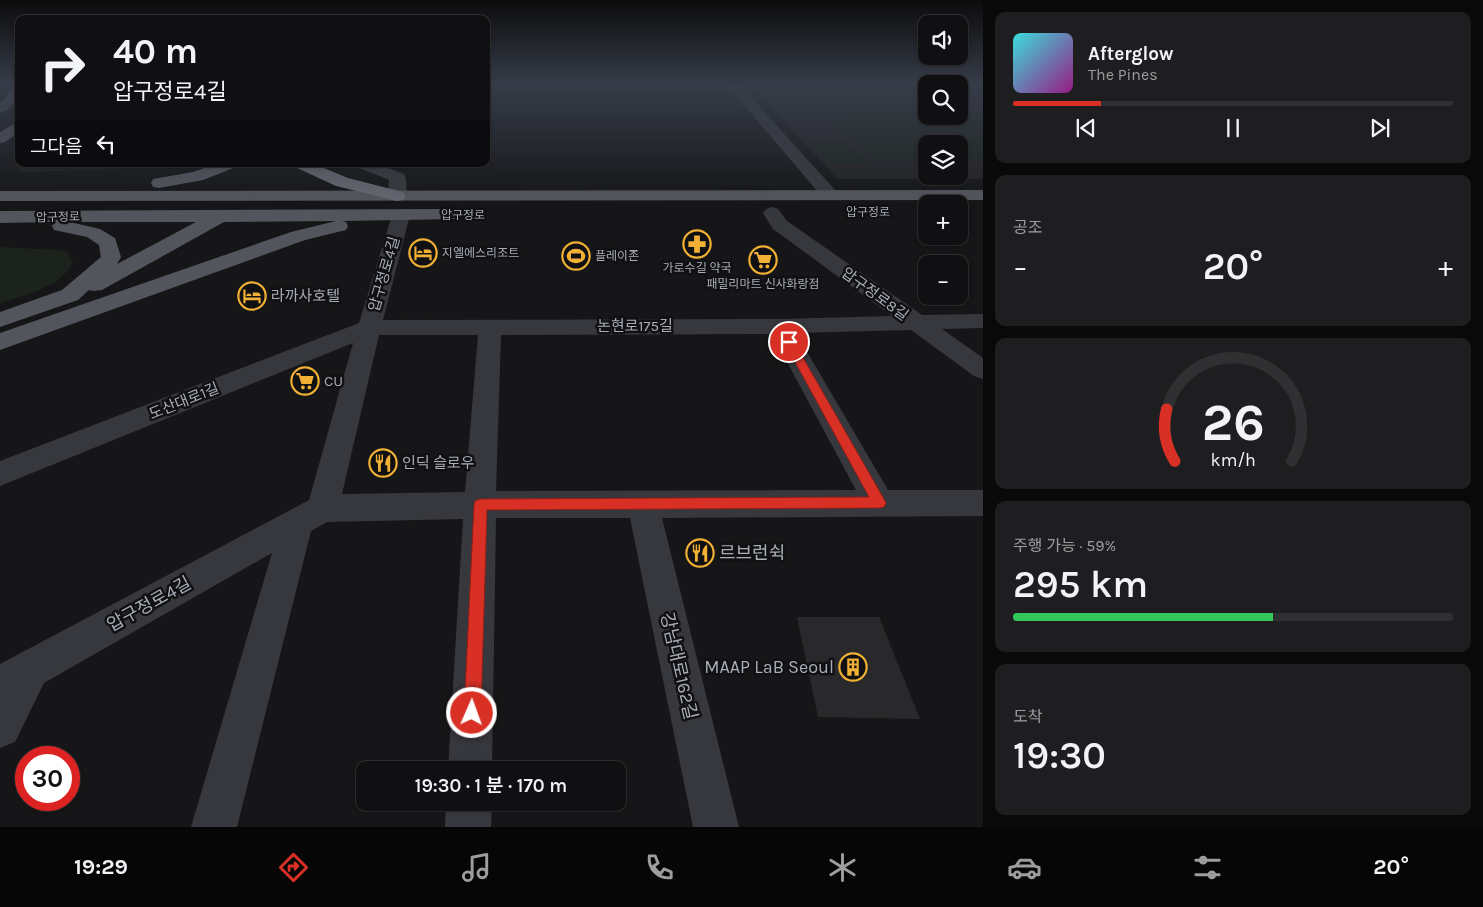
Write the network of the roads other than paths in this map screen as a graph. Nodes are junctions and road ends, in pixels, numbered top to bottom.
1 (767, 124) edge
2 (222, 167) edge
3 (308, 167) edge
4 (370, 167) edge
5 (70, 195) junction
6 (830, 195) junction
7 (983, 195) edge
8 (0, 196) edge
9 (258, 196) junction
10 (399, 205) junction
11 (968, 211) edge
12 (983, 211) edge
13 (846, 212) junction
14 (918, 212) edge
15 (762, 213) joint
16 (463, 214) dead end
17 (222, 215) junction
18 (0, 218) edge
19 (70, 295) junction
20 (0, 320) edge
21 (983, 321) edge
22 (915, 322) junction
23 (490, 326) junction
24 (780, 326) junction
25 (369, 328) junction
26 (0, 342) edge
27 (983, 370) edge
28 (0, 474) edge
29 (879, 503) junction
30 (983, 503) edge
31 (643, 504) junction
32 (480, 505) junction
33 (310, 515) junction
34 (15, 678) edge
35 (0, 727) edge
36 (470, 761) edge
37 (469, 811) edge
38 (214, 827) edge
39 (468, 827) edge
40 (716, 827) edge

1 - 6 street, 압구정로
2 - 5 main road
3 - 10 highway
4 - 10 street
5 - 8 main road, 압구정로
5 - 9 main road, 압구정로
6 - 7 main road, 압구정로
6 - 10 main road, 압구정로
6 - 13 main road
9 - 10 main road, 압구정로
9 - 17 main road
10 - 16 main road, 압구정로
10 - 17 main road, 압구정로
10 - 25 street, 압구정로4길
10 - 26 main road
11 - 12 main road
13 - 14 main road, 압구정로
13 - 15 main road, 압구정로
15 - 22 street, 압구정로8길
17 - 18 main road, 압구정로
17 - 19 main road
18 - 19 main road
19 - 20 main road
21 - 22 street, 논현로175길
22 - 24 street, 논현로175길
22 - 27 street, 압구정로8길
23 - 24 street, 논현로175길
23 - 25 street, 논현로175길
23 - 32 street
24 - 29 street
25 - 28 street, 도산대로1길
25 - 33 street, 압구정로4길
29 - 30 street, 압구정로4길
29 - 31 street, 압구정로4길
31 - 32 street, 압구정로4길
31 - 40 street, 강남대로162길
32 - 33 street, 압구정로4길
32 - 36 street
33 - 34 street, 압구정로4길
33 - 38 street, 압구정로4길
34 - 35 street
37 - 39 street

